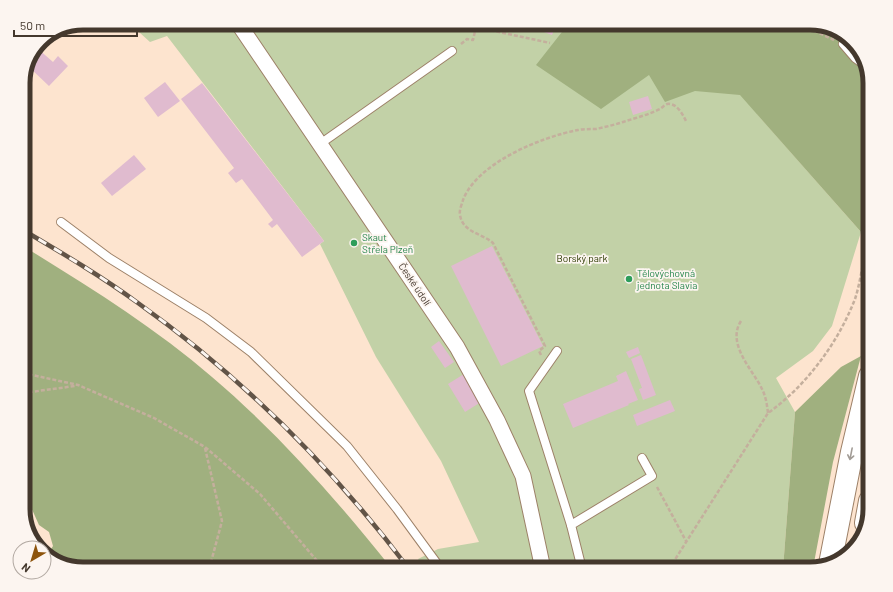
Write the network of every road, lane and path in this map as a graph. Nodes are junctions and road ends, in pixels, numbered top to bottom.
1 (243, 30) edge
2 (475, 30) edge
3 (493, 30) edge
4 (813, 30) edge
5 (550, 43) dead end
6 (843, 44) joint
7 (452, 51) joint
8 (858, 60) edge
9 (686, 121) dead end
10 (320, 144) junction
11 (61, 222) dead end
12 (863, 264) edge
13 (741, 321) dead end
14 (557, 351) dead end
15 (547, 366) junction
16 (30, 375) edge
17 (78, 385) junction
18 (30, 392) edge
19 (863, 400) edge
20 (768, 413) junction
21 (204, 447) junction
22 (642, 458) dead end
23 (652, 476) junction
24 (571, 524) junction
25 (686, 542) junction
26 (831, 558) edge
27 (211, 562) edge
28 (318, 562) edge
29 (437, 562) edge
30 (541, 562) edge
31 (580, 562) edge
32 (673, 562) edge

1 - 10 street, České údolí
2 - 7 path
3 - 5 path
4 - 6 path
6 - 8 lane
7 - 10 lane
9 - 15 path
10 - 30 street, České údolí
11 - 29 lane
12 - 20 path
13 - 20 path
14 - 15 lane
15 - 24 lane
16 - 17 path
17 - 18 path
17 - 21 path
19 -> 26 highway
20 - 25 path
21 - 27 path
21 - 28 path
22 - 23 lane
23 - 24 lane
23 - 25 path
24 - 31 lane
25 - 32 path

